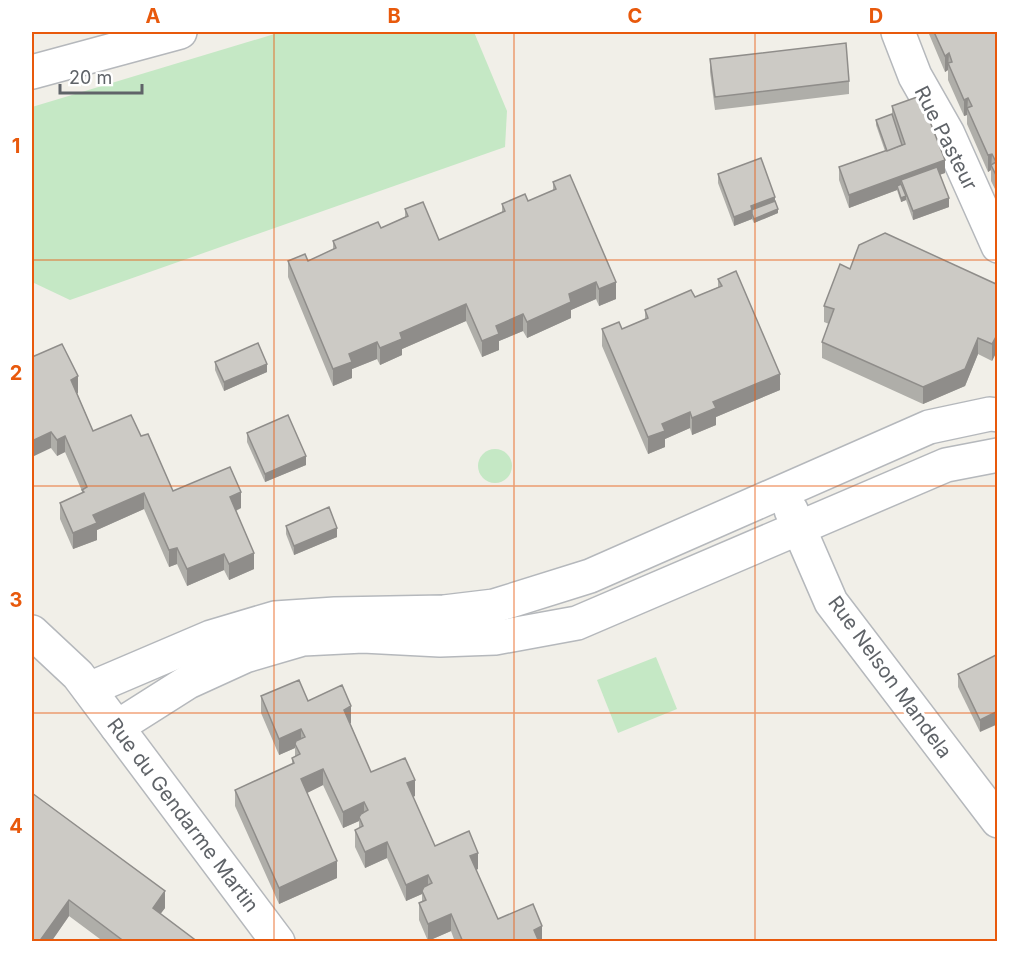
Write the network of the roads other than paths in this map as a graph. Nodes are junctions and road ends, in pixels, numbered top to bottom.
1 (178, 32) edge
2 (898, 32) edge
3 (32, 72) edge
4 (997, 244) edge
5 (998, 416) edge
6 (998, 455) edge
7 (783, 492) junction
8 (799, 528) junction
9 (32, 632) edge
10 (89, 689) junction
11 (117, 727) junction
12 (998, 821) edge
13 (278, 942) edge

1 - 3 street
2 - 4 street, Rue Pasteur
5 - 7 street
6 - 8 street
7 - 8 street, Rue Nelson Mandela
7 - 10 street
8 - 11 street
8 - 12 street, Rue Nelson Mandela
9 - 10 street, Rue du Gendarme Martin
10 - 11 street, Rue du Gendarme Martin
11 - 13 street, Rue du Gendarme Martin

